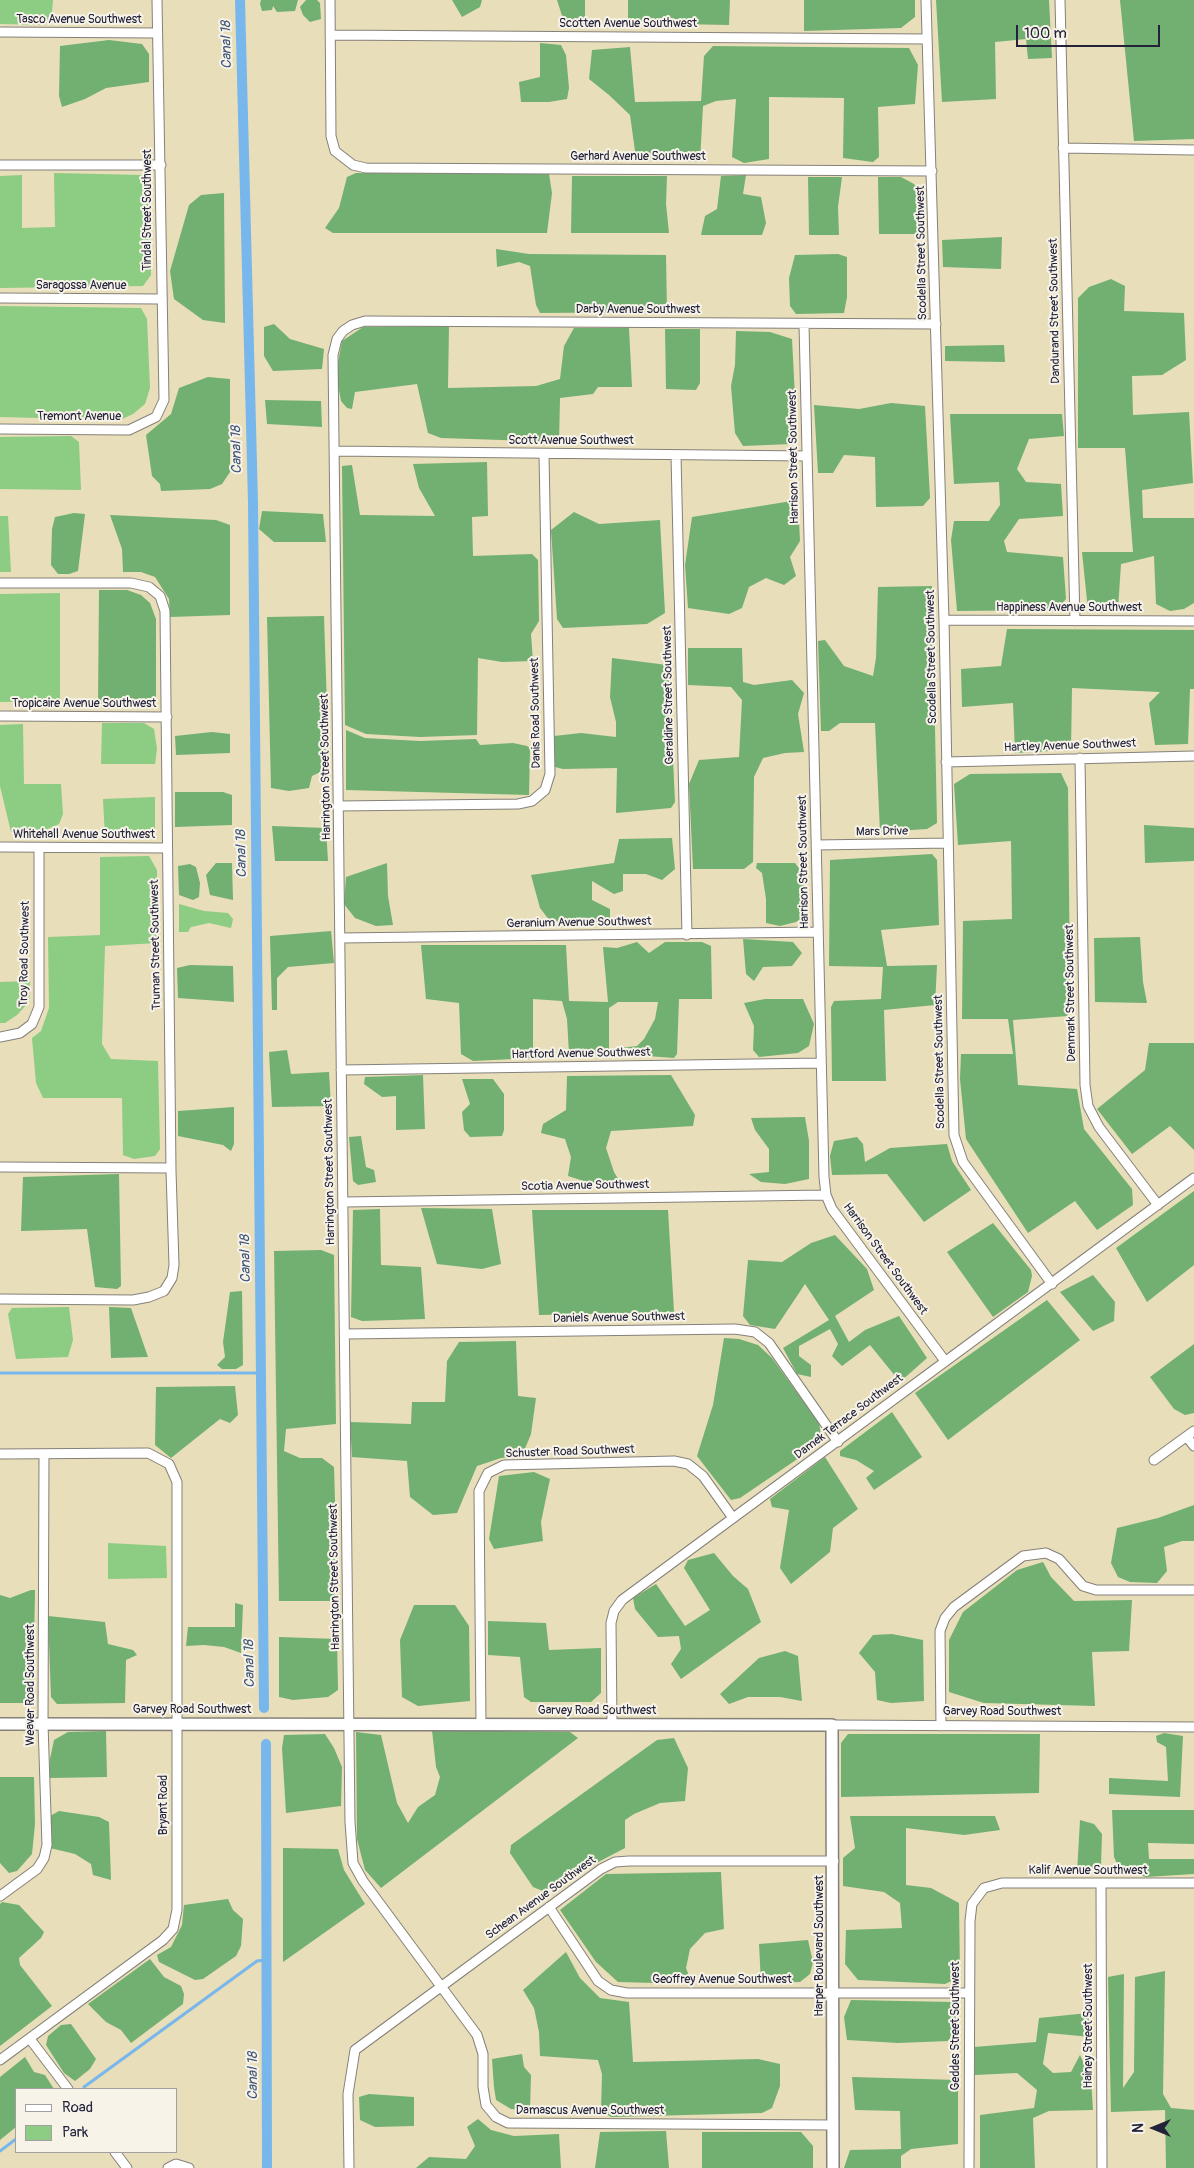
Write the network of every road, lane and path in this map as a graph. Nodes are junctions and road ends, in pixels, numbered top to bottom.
1 (156, 0) edge
2 (330, 0) edge
3 (926, 0) edge
4 (1060, 0) edge
5 (0, 32) edge
6 (157, 33) junction
7 (330, 35) junction
8 (926, 39) junction
9 (1063, 148) junction
10 (1194, 150) edge
11 (0, 165) edge
12 (161, 165) junction
13 (932, 171) junction
14 (0, 298) edge
15 (162, 299) junction
16 (804, 324) junction
17 (936, 324) junction
18 (343, 332) joint
19 (156, 417) joint
20 (0, 429) edge
21 (334, 451) junction
22 (544, 454) junction
23 (676, 455) junction
24 (807, 456) junction
25 (0, 583) edge
26 (944, 620) junction
27 (1075, 621) junction
28 (1194, 621) edge
29 (0, 716) edge
30 (167, 717) junction
31 (1194, 756) edge
32 (1080, 758) junction
33 (946, 762) junction
34 (338, 806) junction
35 (948, 843) junction
36 (816, 845) junction
37 (0, 847) edge
38 (39, 848) junction
39 (167, 848) junction
40 (818, 932) junction
41 (687, 935) junction
42 (341, 938) junction
43 (0, 1037) edge
44 (821, 1064) junction
45 (341, 1070) junction
46 (0, 1167) edge
47 (171, 1168) junction
48 (1194, 1178) edge
49 (826, 1195) junction
50 (344, 1202) junction
51 (1158, 1205) junction
52 (1052, 1284) junction
53 (0, 1299) edge
54 (345, 1334) junction
55 (945, 1361) junction
56 (1191, 1434) edge
57 (838, 1442) junction
58 (1194, 1446) edge
59 (0, 1454) edge
60 (44, 1454) junction
61 (1154, 1460) dead end
62 (733, 1518) junction
63 (1194, 1590) edge
64 (349, 1723) junction
65 (0, 1724) edge
66 (43, 1724) junction
67 (612, 1724) junction
68 (176, 1725) junction
69 (481, 1725) junction
70 (832, 1725) junction
71 (941, 1726) junction
72 (1194, 1727) edge
73 (834, 1861) junction
74 (1194, 1883) edge
75 (1101, 1884) junction
76 (984, 1888) joint
77 (0, 1896) edge
78 (549, 1907) junction
79 (440, 1986) junction
80 (834, 1992) junction
81 (968, 1993) junction
82 (30, 2039) junction
83 (0, 2060) edge
84 (67, 2088) edge
85 (833, 2125) junction
86 (115, 2153) edge
87 (127, 2168) edge
88 (168, 2168) edge
89 (189, 2168) edge
90 (349, 2168) edge
91 (833, 2168) edge
92 (969, 2168) edge
93 (1102, 2168) edge

1 - 6 street, Tindal Street Southwest
2 - 7 street
3 - 8 street, Scodella Street Southwest
4 - 9 street, Dandurand Street Southwest
5 - 6 street, Tasco Avenue Southwest
6 - 12 street, Tindal Street Southwest
7 - 8 street, Scotten Avenue Southwest
7 - 13 street, Gerhard Avenue Southwest
8 - 13 street, Scodella Street Southwest
9 - 10 street
9 - 27 street, Dandurand Street Southwest
11 - 12 street
12 - 15 street, Tindal Street Southwest
13 - 17 street, Scodella Street Southwest
14 - 15 street, Saragossa Avenue
15 - 19 street, Tindal Street Southwest
16 - 17 street, Darby Avenue Southwest
16 - 18 street, Darby Avenue Southwest
16 - 24 street, Harrison Street Southwest
17 - 26 street, Scodella Street Southwest
18 - 21 street, Harrington Street Southwest
19 - 20 street, Tremont Avenue
21 - 22 street, Scott Avenue Southwest
21 - 34 street, Harrington Street Southwest
22 - 23 street, Scott Avenue Southwest
22 - 34 street, Danis Road Southwest
23 - 24 street, Scott Avenue Southwest
23 - 41 street, Geraldine Street Southwest
24 - 36 street, Harrison Street Southwest
25 - 30 street, Truman Street Southwest
26 - 27 street, Happiness Avenue Southwest
26 - 33 street, Scodella Street Southwest
27 - 28 street, Happiness Avenue Southwest
29 - 30 street, Tropicaire Avenue Southwest
30 - 39 street, Truman Street Southwest
31 - 32 street, Hartley Avenue Southwest
32 - 33 street, Hartley Avenue Southwest
32 - 51 street, Denmark Street Southwest
33 - 35 street, Scodella Street Southwest
34 - 42 street, Harrington Street Southwest
35 - 36 street, Mars Drive
35 - 52 street, Scodella Street Southwest
36 - 40 street, Harrison Street Southwest
37 - 38 street, Whitehall Avenue Southwest
38 - 39 street, Whitehall Avenue Southwest
38 - 43 street, Troy Road Southwest
39 - 47 street, Truman Street Southwest
40 - 41 street, Geranium Avenue Southwest
40 - 44 street, Harrison Street Southwest
41 - 42 street, Geranium Avenue Southwest
42 - 45 street, Harrington Street Southwest
44 - 45 street, Hartford Avenue Southwest
44 - 49 street, Harrison Street Southwest
45 - 50 street, Harrington Street Southwest
46 - 47 street
47 - 53 street, Truman Street Southwest
48 - 51 street, Damek Terrace Southwest
49 - 50 street, Scotia Avenue Southwest
49 - 55 street, Harrison Street Southwest
50 - 54 street, Harrington Street Southwest
51 - 52 street, Damek Terrace Southwest
52 - 55 street, Damek Terrace Southwest
54 - 57 street, Daniels Avenue Southwest
54 - 64 street, Harrington Street Southwest
55 - 57 street, Damek Terrace Southwest
56 - 58 street
56 - 61 street
57 - 62 street, Damek Terrace Southwest
59 - 60 street
60 - 66 street, Weaver Road Southwest
60 - 68 street, Bryant Road
62 - 67 street, Damek Terrace Southwest
62 - 69 street, Schuster Road Southwest
63 - 71 street
64 - 68 street, Garvey Road Southwest
64 - 69 street, Garvey Road Southwest
64 - 79 street, Harrington Street Southwest
65 - 66 street, Garvey Road Southwest
66 - 68 street, Garvey Road Southwest
66 - 77 street, Weaver Road Southwest
67 - 69 street, Garvey Road Southwest
67 - 70 street, Garvey Road Southwest
68 - 82 street, Bryant Road
70 - 71 street, Garvey Road Southwest
70 - 73 street, Harper Boulevard Southwest
71 - 72 street, Garvey Road Southwest
73 - 78 street, Schean Avenue Southwest
73 - 80 street, Harper Boulevard Southwest
74 - 75 street, Kalif Avenue Southwest
75 - 76 street, Kalif Avenue Southwest
75 - 93 street, Hainey Street Southwest
76 - 81 street, Geddes Street Southwest
78 - 79 street, Schean Avenue Southwest
78 - 80 street, Geoffrey Avenue Southwest
79 - 85 street, Damascus Avenue Southwest
79 - 90 street, Schean Avenue Southwest
80 - 81 street, Geoffrey Avenue Southwest
80 - 85 street, Harper Boulevard Southwest
81 - 92 street, Geddes Street Southwest
82 - 83 street, Bryant Road
82 - 84 street
85 - 91 street, Harper Boulevard Southwest
86 - 87 street
88 - 89 street

